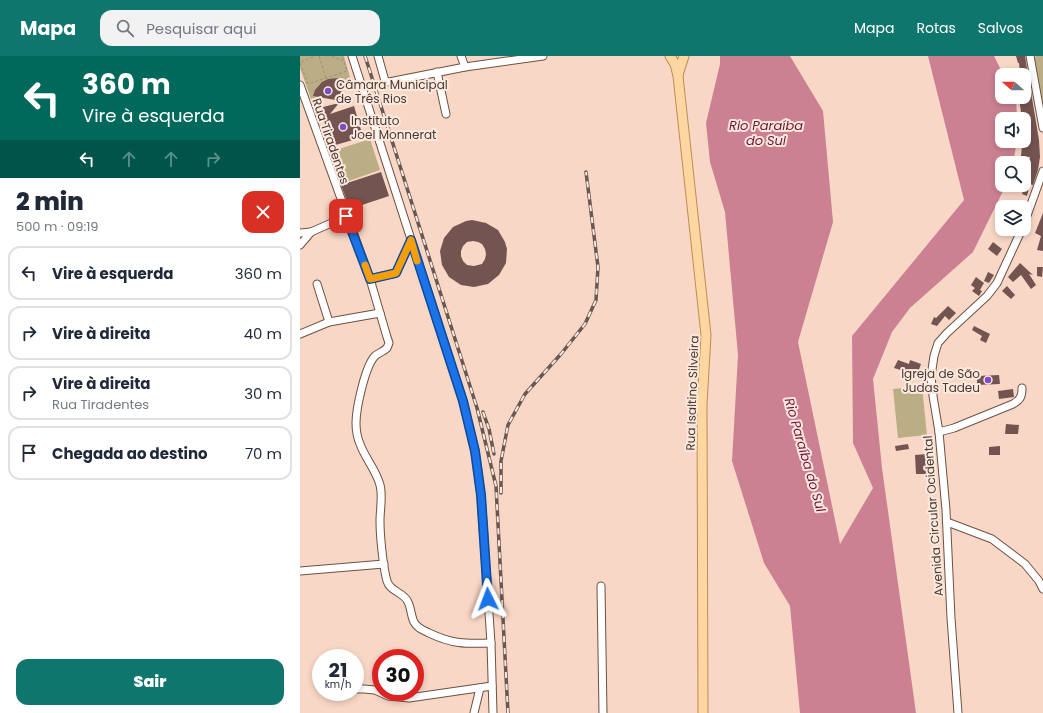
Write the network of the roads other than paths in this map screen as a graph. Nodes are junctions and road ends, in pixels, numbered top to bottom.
1 (352, 56) edge
2 (378, 56) edge
3 (461, 56) edge
4 (543, 56) edge
5 (670, 56) edge
6 (684, 56) edge
7 (1030, 56) edge
8 (465, 67) junction
9 (437, 72) junction
10 (678, 76) junction
11 (300, 85) edge
12 (446, 114) dead end
13 (1043, 128) edge
14 (1043, 171) edge
15 (1031, 204) edge
16 (346, 216) junction
17 (311, 232) junction
18 (300, 233) edge
19 (1019, 236) edge
20 (411, 240) junction
21 (300, 245) edge
22 (370, 279) junction
23 (317, 284) dead end
24 (380, 313) junction
25 (329, 322) junction
26 (300, 334) edge
27 (1022, 388) dead end
28 (938, 432) junction
29 (947, 522) junction
30 (384, 564) junction
31 (300, 571) edge
32 (601, 586) dead end
33 (1043, 589) edge
34 (490, 643) junction
35 (492, 686) junction
36 (480, 688) junction
37 (364, 689) edge
38 (474, 713) edge
39 (493, 713) edge
40 (603, 713) edge
41 (703, 713) edge
42 (958, 713) edge

1 - 20 street
2 - 9 street
3 - 8 street
4 - 8 street
5 - 10 main road
6 - 10 main road
7 - 13 street
8 - 9 street
9 - 12 street
10 - 41 main road, Rua Isaltino Silveira
11 - 16 street, Rua Tiradentes
14 - 15 street
16 - 17 street
16 - 22 street, Rua Tiradentes
17 - 18 street
17 - 21 street
19 - 28 street, Avenida Circular Ocidental
20 - 22 street
20 - 34 street
22 - 24 street, Rua Tiradentes
23 - 25 street
24 - 25 street
24 - 30 street, Rua Tiradentes
25 - 26 street
27 - 28 street
28 - 29 street, Avenida Circular Ocidental
29 - 33 street
29 - 42 street, Avenida Circular Ocidental
30 - 31 street
30 - 34 street, Rua Tiradentes
32 - 40 street
34 - 35 street
35 - 36 street
35 - 39 street
36 - 37 street
36 - 38 street

